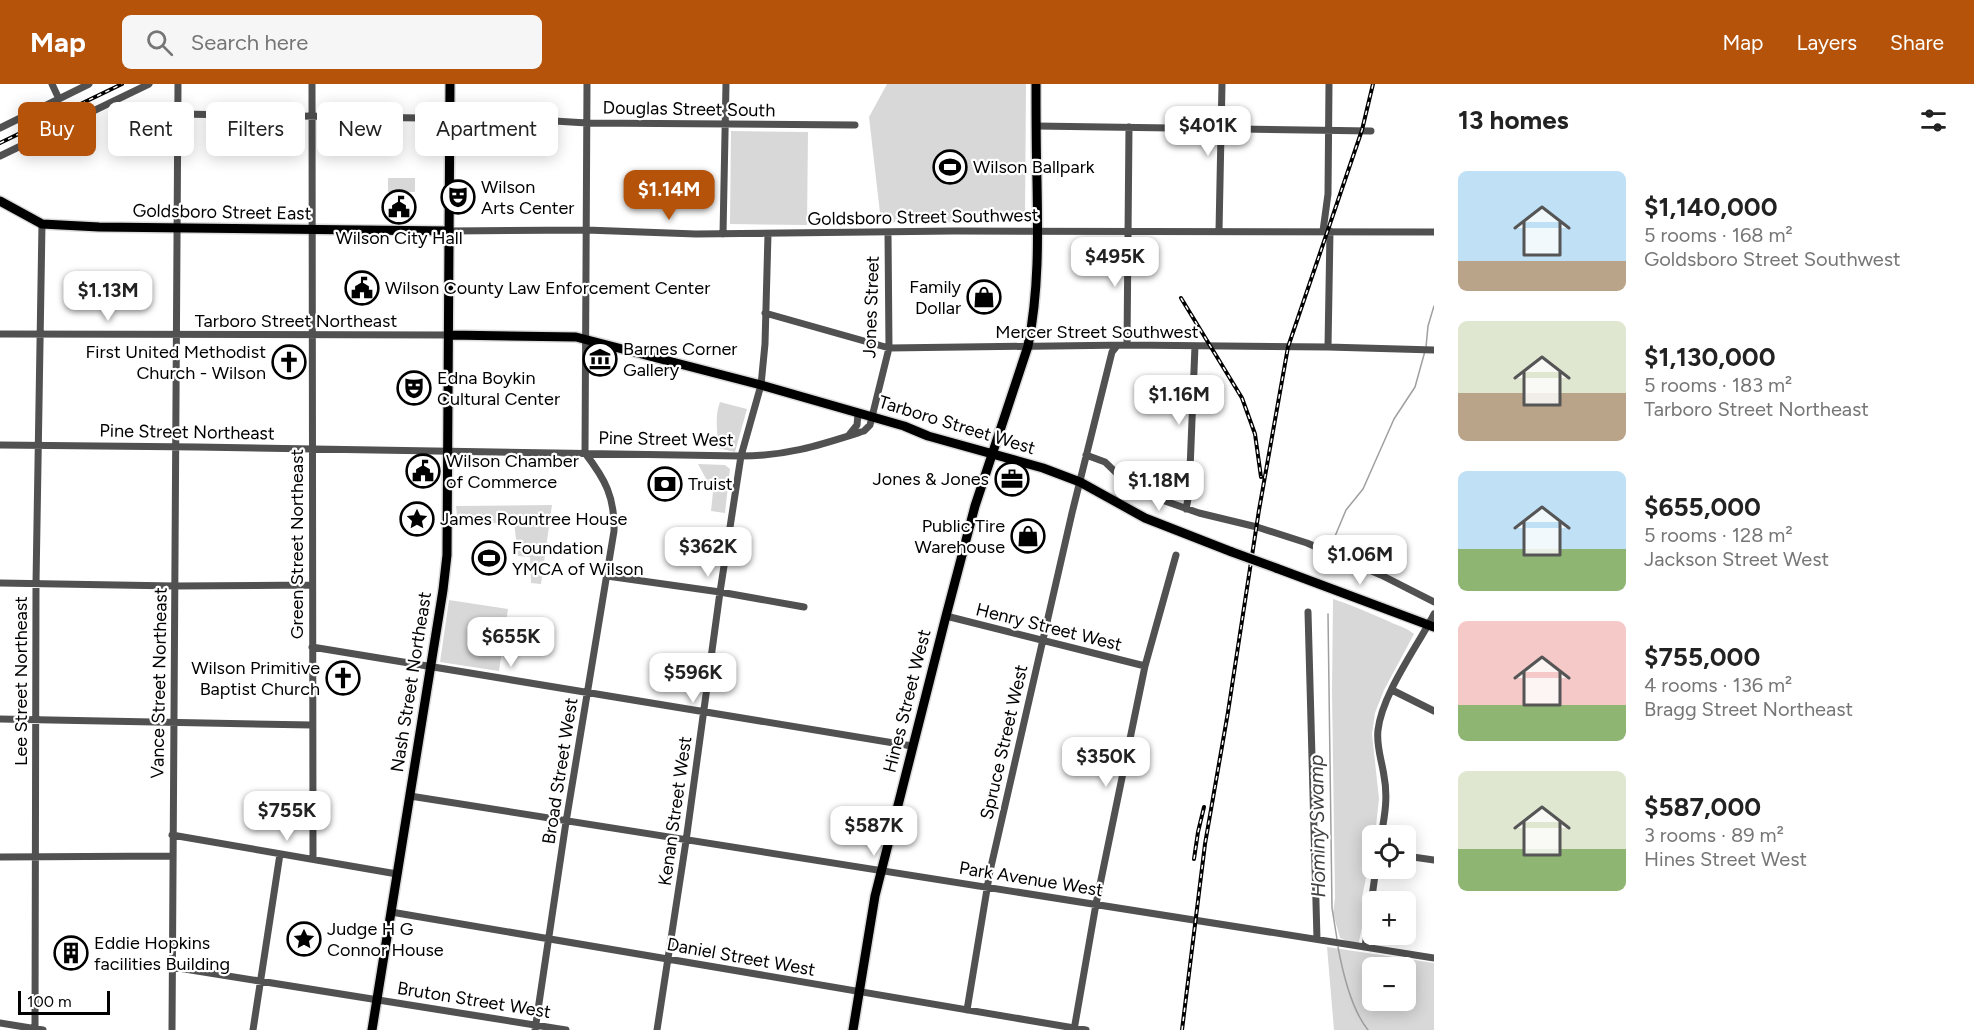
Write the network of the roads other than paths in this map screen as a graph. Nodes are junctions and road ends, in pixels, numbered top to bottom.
1 (52, 84) edge
2 (89, 84) edge
3 (149, 84) edge
4 (177, 84) edge
5 (312, 84) edge
6 (450, 84) edge
7 (587, 84) edge
8 (726, 84) edge
9 (1036, 84) edge
10 (1222, 84) edge
11 (1329, 84) edge
12 (59, 99) junction
13 (177, 102) edge
14 (450, 102) edge
15 (194, 114) edge
16 (312, 117) junction
17 (415, 118) edge
18 (558, 121) edge
19 (587, 123) junction
20 (726, 124) junction
21 (855, 125) dead end
22 (1036, 126) junction
23 (1129, 127) junction
24 (0, 128) edge
25 (1221, 129) junction
26 (1329, 130) junction
27 (1371, 131) dead end
28 (0, 156) edge
29 (177, 156) edge
30 (450, 156) edge
31 (0, 201) edge
32 (42, 224) junction
33 (176, 228) junction
34 (311, 229) junction
35 (586, 230) junction
36 (449, 231) junction
37 (1038, 231) junction
38 (1127, 231) junction
39 (1219, 231) junction
40 (1327, 231) junction
41 (888, 232) junction
42 (1434, 232) edge
43 (723, 234) junction
44 (768, 234) junction
45 (765, 314) junction
46 (40, 333) junction
47 (0, 334) edge
48 (449, 335) junction
49 (175, 336) junction
50 (311, 336) junction
51 (585, 339) junction
52 (1127, 345) junction
53 (1028, 346) junction
54 (1195, 346) junction
55 (1116, 347) junction
56 (1328, 347) junction
57 (889, 348) junction
58 (1433, 350) edge
59 (761, 385) junction
60 (858, 414) junction
61 (873, 417) junction
62 (848, 436) junction
63 (38, 444) junction
64 (0, 445) edge
65 (174, 446) junction
66 (311, 448) junction
67 (446, 450) junction
68 (585, 453) junction
69 (992, 454) junction
70 (1086, 455) junction
71 (741, 456) junction
72 (1080, 482) junction
73 (1186, 509) junction
74 (1176, 555) dead end
75 (607, 576) junction
76 (0, 583) edge
77 (36, 583) junction
78 (312, 585) junction
79 (175, 586) junction
80 (720, 592) junction
81 (1434, 602) edge
82 (804, 607) dead end
83 (1308, 612) dead end
84 (1434, 614) edge
85 (946, 616) junction
86 (1431, 626) edge
87 (1043, 640) junction
88 (312, 647) junction
89 (1145, 666) junction
90 (430, 667) junction
91 (1392, 690) junction
92 (588, 693) junction
93 (1434, 711) edge
94 (704, 712) junction
95 (0, 719) edge
96 (36, 719) junction
97 (173, 721) junction
98 (312, 725) junction
99 (912, 746) junction
100 (410, 796) junction
101 (566, 822) junction
102 (1383, 825) edge
103 (172, 835) junction
104 (686, 841) junction
105 (280, 854) junction
106 (36, 856) junction
107 (173, 856) junction
108 (0, 857) edge
109 (1416, 857) edge
110 (313, 859) junction
111 (1434, 860) edge
112 (881, 870) junction
113 (397, 874) junction
114 (1374, 879) edge
115 (988, 887) junction
116 (1096, 904) junction
117 (391, 912) junction
118 (549, 939) junction
119 (1317, 939) junction
120 (1365, 946) junction
121 (1434, 958) edge
122 (668, 959) junction
123 (172, 967) junction
124 (260, 981) junction
125 (859, 992) junction
126 (377, 999) junction
127 (967, 1010) junction
128 (0, 1023) edge
129 (536, 1028) edge
130 (35, 1029) edge
131 (1074, 1029) edge
132 (43, 1030) edge
133 (172, 1030) edge
134 (253, 1030) edge
135 (372, 1030) edge
136 (566, 1030) edge
137 (657, 1030) edge
138 (853, 1030) edge
139 (1086, 1030) edge

1 - 12 street
2 - 12 street
3 - 28 street
4 - 13 street, Vance Street Northeast
5 - 16 street, Green Street Northeast
6 - 14 main road, Nash Street Northeast
7 - 19 street
8 - 20 street
9 - 22 main road, Hines Street West
10 - 25 street
11 - 26 street
12 - 24 street
15 - 16 street, Douglas Street South
16 - 17 street, Douglas Street South
16 - 34 street, Green Street Northeast
18 - 19 street, Douglas Street South
19 - 20 street, Douglas Street South
19 - 35 street
20 - 21 street, Douglas Street South
20 - 43 street
22 - 23 street
22 - 37 main road, Hines Street West
23 - 25 street
23 - 38 street
25 - 26 street
25 - 39 street
26 - 27 street
26 - 40 street
29 - 33 street, Vance Street Northeast
30 - 36 main road, Nash Street Northeast
31 - 32 main road, Goldsboro Street East
32 - 33 main road, Goldsboro Street East
32 - 46 street, Lee Street Northeast
33 - 34 main road, Goldsboro Street East
33 - 49 street, Vance Street Northeast
34 - 36 main road, Goldsboro Street East
34 - 50 street, Green Street Northeast
35 - 36 street, Goldsboro Street Southwest
35 - 43 street, Goldsboro Street Southwest
35 - 51 street
36 - 48 main road, Nash Street Northeast
37 - 38 street, Goldsboro Street Southwest
37 - 41 street, Goldsboro Street Southwest
37 - 53 main road, Hines Street West
38 - 39 street, Goldsboro Street Southwest
38 - 52 street
39 - 40 street, Goldsboro Street Southwest
40 - 42 street, Goldsboro Street Southwest
40 - 56 street
41 - 44 street, Goldsboro Street Southwest
41 - 57 street, Jones Street
43 - 44 street, Goldsboro Street Southwest
44 - 45 street, Kenan Street West
45 - 57 street, Mercer Street Southwest
45 - 59 street, Kenan Street West
46 - 47 street, Tarboro Street Northeast
46 - 49 street, Tarboro Street Northeast
46 - 63 street, Lee Street Northeast
48 - 50 street, Tarboro Street Northeast
48 - 51 main road, Tarboro Street West
48 - 67 main road, Nash Street Northeast
49 - 50 street, Tarboro Street Northeast
49 - 65 street, Vance Street Northeast
50 - 66 street, Green Street Northeast
51 - 59 main road, Tarboro Street West
51 - 68 street
52 - 54 street, Mercer Street Southwest
52 - 55 street, Mercer Street Southwest
53 - 55 street, Mercer Street Southwest
53 - 57 street, Mercer Street Southwest
53 - 69 main road, Hines Street West
54 - 56 street, Mercer Street Southwest
54 - 73 street
55 - 70 street, Spruce Street West
56 - 58 street, Mercer Street Southwest
57 - 61 street, Jones Street
59 - 60 main road, Tarboro Street West
59 - 71 street, Kenan Street West
60 - 61 main road, Tarboro Street West
60 - 62 street
61 - 62 street, Pine Street West
61 - 69 main road, Tarboro Street West
62 - 71 street, Pine Street West
63 - 64 street, Pine Street Northeast
63 - 65 street, Pine Street Northeast
63 - 77 street, Lee Street Northeast
65 - 66 street, Pine Street Northeast
65 - 79 street, Vance Street Northeast
66 - 67 street, Pine Street Northeast
66 - 78 street, Green Street Northeast
67 - 68 street, Pine Street West
67 - 90 main road, Nash Street Northeast
68 - 71 street, Pine Street West
68 - 75 street, Broad Street West
69 - 72 main road, Tarboro Street West
69 - 85 main road, Hines Street West
70 - 72 street, Spruce Street West
70 - 73 street
71 - 80 street, Kenan Street West
72 - 86 main road, Tarboro Street West, bridge
72 - 87 street, Spruce Street West
73 - 81 street
74 - 89 street
75 - 80 street
75 - 92 street, Broad Street West
76 - 77 street
77 - 79 street
77 - 96 street, Lee Street Northeast
78 - 79 street
78 - 88 street, Green Street Northeast
79 - 97 street, Vance Street Northeast
80 - 82 street
80 - 94 street, Kenan Street West
83 - 119 street
84 - 86 street
85 - 87 street, Henry Street West
85 - 99 main road, Hines Street West
86 - 91 street
87 - 89 street, Henry Street West
87 - 115 street, Spruce Street West
88 - 90 street
88 - 98 street, Green Street Northeast
89 - 116 street
90 - 92 street
90 - 100 main road, Nash Street Northeast
91 - 93 street
91 - 102 street
92 - 94 street
92 - 101 street, Broad Street West
94 - 99 street
94 - 104 street, Kenan Street West
95 - 96 street
96 - 97 street
96 - 106 street, Lee Street Northeast
97 - 98 street
97 - 103 street, Vance Street Northeast
98 - 110 street, Green Street Northeast
99 - 112 main road, Hines Street West
100 - 101 street, Park Avenue West
100 - 113 main road, Nash Street Northeast
101 - 104 street, Park Avenue West
101 - 118 street, Broad Street West
103 - 105 street
103 - 107 street, Vance Street Northeast
104 - 112 street, Park Avenue West
104 - 122 street, Kenan Street West
105 - 110 street
105 - 124 street
106 - 107 street
106 - 108 street
106 - 130 street, Lee Street Northeast
107 - 123 street, Vance Street Northeast
109 - 111 street
110 - 113 street
112 - 115 street, Park Avenue West
112 - 125 main road, Hines Street West
113 - 117 main road, Nash Street Northeast
114 - 120 street
115 - 116 street, Park Avenue West
115 - 127 street, Spruce Street West
116 - 119 street, Park Avenue West
116 - 131 street
117 - 118 street, Daniel Street West
117 - 126 main road, Nash Street Northeast
118 - 122 street, Daniel Street West
118 - 129 street, Broad Street West
119 - 120 street, Park Avenue West
120 - 121 street, Park Avenue West
122 - 125 street, Daniel Street West
122 - 137 street, Kenan Street West
123 - 124 street, Bruton Street West
123 - 133 street, Vance Street Northeast
124 - 126 street, Bruton Street West
124 - 134 street
125 - 127 street, Daniel Street West
125 - 138 main road, Hines Street West
126 - 129 street, Bruton Street West
126 - 135 main road, Nash Street Northeast
127 - 131 street, Daniel Street West
128 - 130 street
129 - 136 street, Bruton Street West
130 - 132 street
131 - 139 street, Daniel Street West

